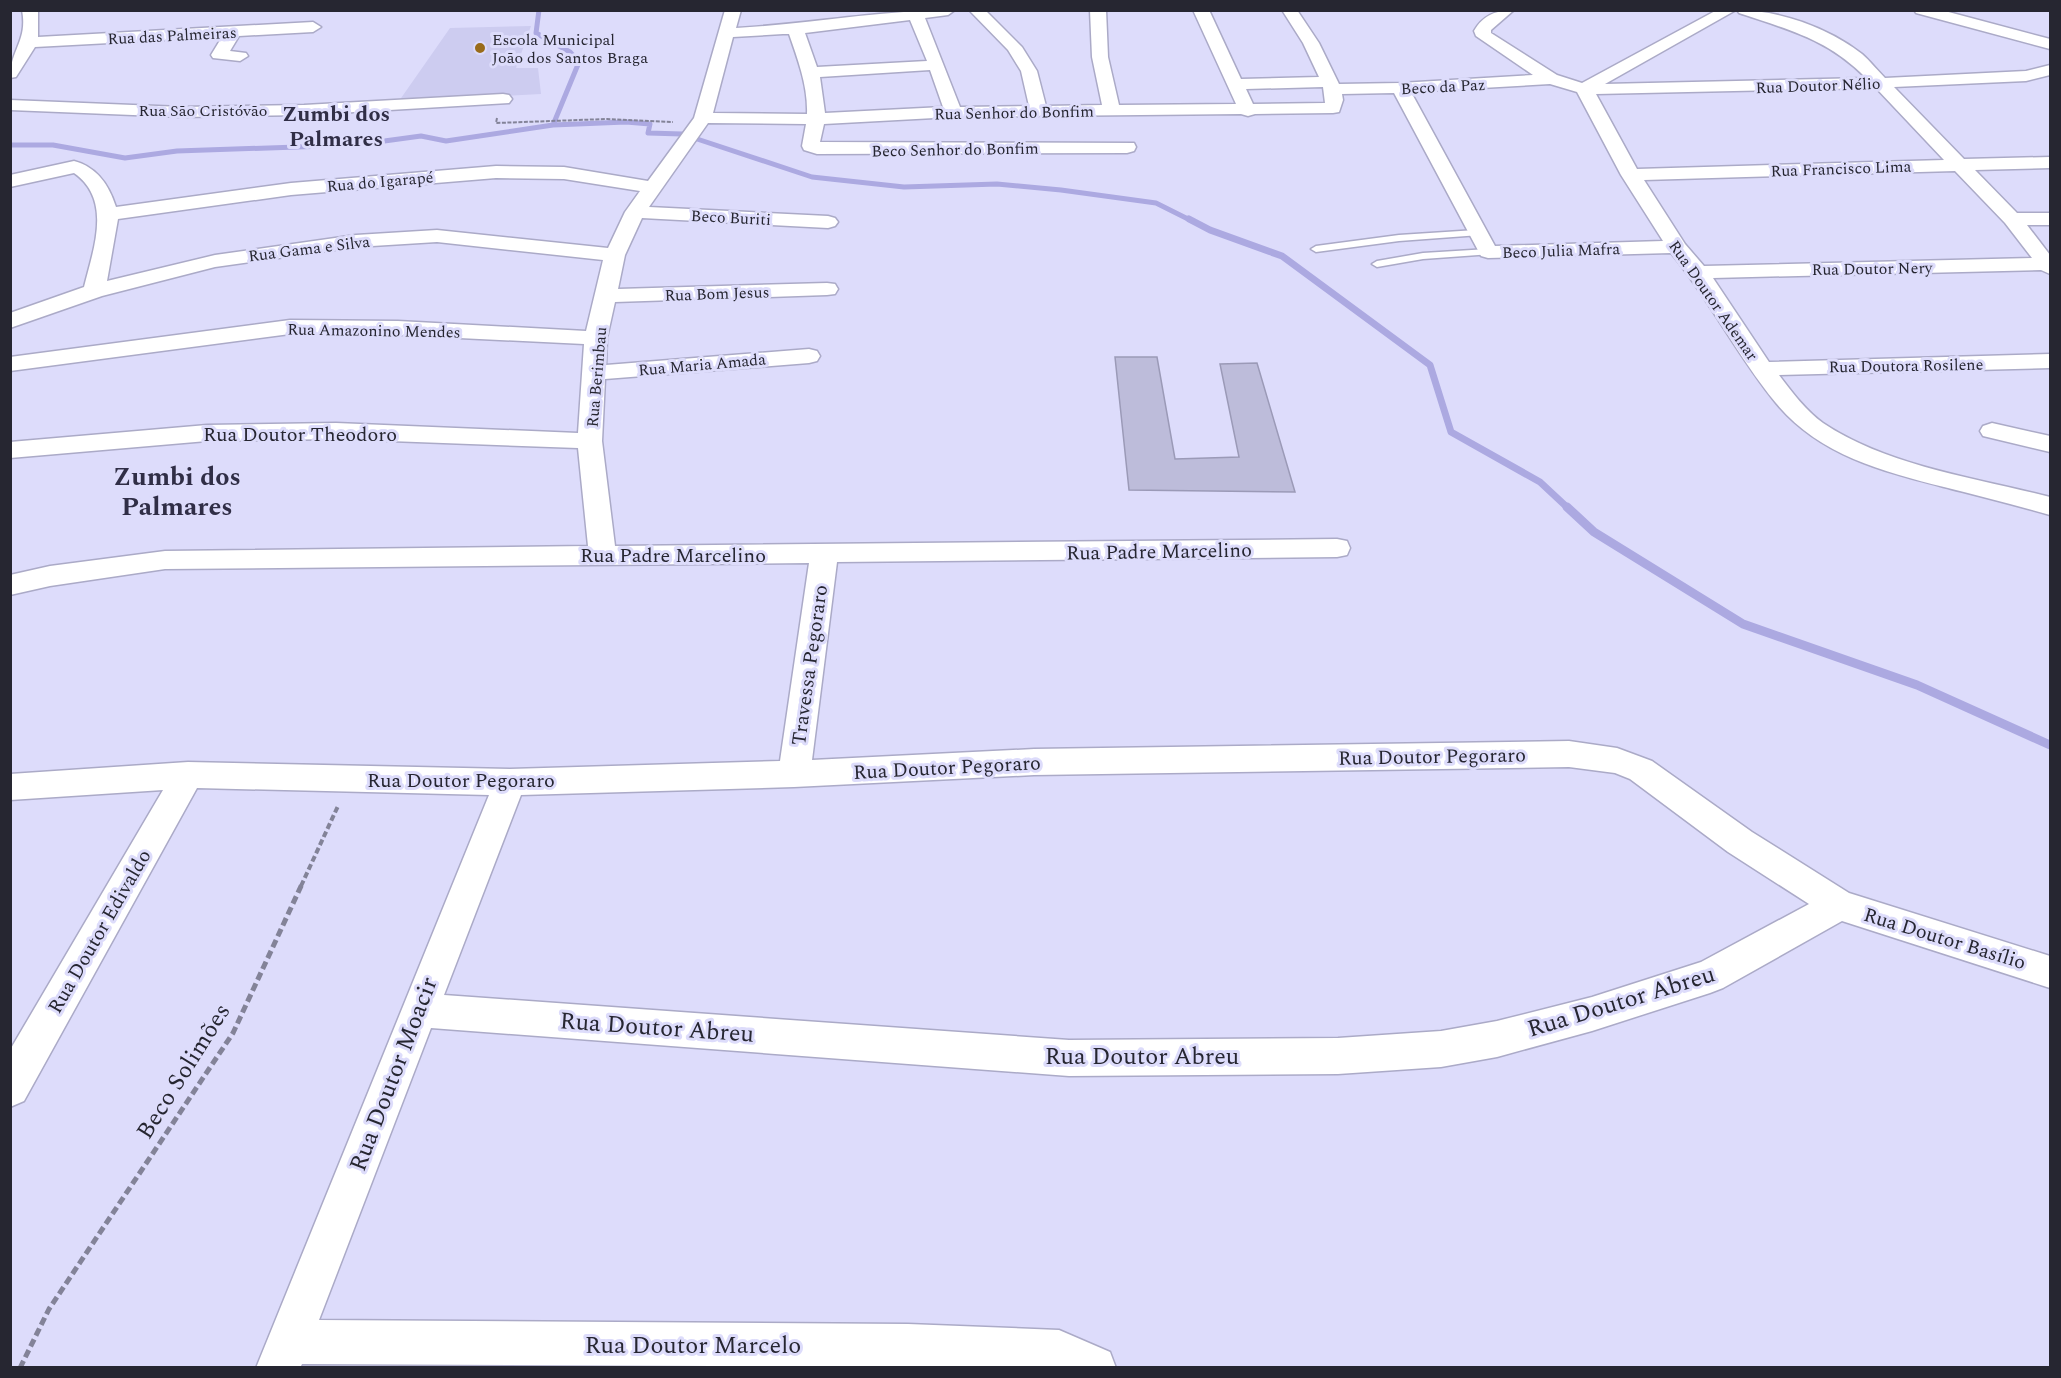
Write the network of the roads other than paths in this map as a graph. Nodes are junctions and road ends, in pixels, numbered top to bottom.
1 (30, 10) edge
2 (733, 10) edge
3 (948, 10) edge
4 (976, 10) edge
5 (1098, 10) edge
6 (1201, 10) edge
7 (1289, 10) edge
8 (1507, 10) edge
9 (1729, 10) edge
10 (1744, 10) edge
11 (1921, 10) edge
12 (916, 15) junction
13 (313, 27) dead end
14 (796, 30) junction
15 (234, 31) junction
16 (728, 33) junction
17 (31, 42) junction
18 (2050, 44) edge
19 (240, 56) dead end
20 (937, 65) junction
21 (2050, 70) edge
22 (811, 72) junction
23 (10, 73) edge
24 (1551, 80) junction
25 (1880, 83) junction
26 (1238, 84) junction
27 (1332, 86) junction
28 (1400, 88) junction
29 (1584, 89) junction
30 (502, 99) dead end
31 (10, 105) edge
32 (1112, 111) junction
33 (1248, 111) junction
34 (953, 112) junction
35 (1039, 112) junction
36 (817, 120) junction
37 (700, 122) junction
38 (1127, 147) dead end
39 (2050, 162) edge
40 (1956, 164) junction
41 (1631, 175) junction
42 (10, 181) edge
43 (652, 187) junction
44 (635, 212) junction
45 (109, 214) junction
46 (2012, 219) junction
47 (2050, 219) edge
48 (828, 222) dead end
49 (1476, 233) junction
50 (1677, 247) junction
51 (1316, 249) dead end
52 (1488, 252) junction
53 (615, 255) junction
54 (1377, 264) dead end
55 (2049, 266) edge
56 (1698, 272) junction
57 (827, 289) dead end
58 (94, 291) junction
59 (607, 296) junction
60 (10, 321) edge
61 (596, 338) junction
62 (809, 356) dead end
63 (2050, 361) edge
64 (10, 364) edge
65 (1762, 369) junction
66 (595, 373) junction
67 (1992, 431) dead end
68 (590, 441) junction
69 (2050, 444) edge
70 (10, 450) edge
71 (2050, 506) edge
72 (1337, 548) dead end
73 (602, 555) junction
74 (824, 555) junction
75 (10, 585) edge
76 (794, 774) junction
77 (188, 775) junction
78 (510, 782) junction
79 (10, 786) edge
80 (1839, 905) junction
81 (2050, 972) edge
82 (418, 1010) junction
83 (10, 1088) edge
84 (284, 1355) edge
85 (1094, 1368) edge

1 - 17 street
2 - 16 street
3 - 12 street
4 - 35 street
5 - 32 street
6 - 26 street
7 - 27 street
8 - 24 street
9 - 29 street
10 - 25 street
11 - 18 street
12 - 14 street
12 - 20 street
13 - 15 street, Rua das Palmeiras
14 - 16 street
14 - 22 street
15 - 17 street, Rua das Palmeiras
15 - 19 street
16 - 37 street
17 - 23 street
20 - 22 street
20 - 34 street
21 - 25 street, Rua Doutor Nélio
22 - 36 street
24 - 28 street, Beco da Paz
24 - 29 street, Rua Doutor Nélio
25 - 29 street, Rua Doutor Nélio
25 - 40 street
26 - 27 street, Beco da Paz
26 - 33 street
27 - 28 street, Beco da Paz
27 - 33 street, Rua Senhor do Bonfim
28 - 49 street, Beco Julia Mafra
29 - 41 street, Rua Doutor Ademar
30 - 31 street, Rua São Cristóvão
32 - 33 street, Rua Senhor do Bonfim
32 - 35 street, Rua Senhor do Bonfim
34 - 35 street, Rua Senhor do Bonfim
34 - 36 street, Rua Senhor do Bonfim
36 - 37 street, Rua Senhor do Bonfim
36 - 38 street, Beco Senhor do Bonfim
37 - 43 street, Rua Berimbau
39 - 40 street, Rua Francisco Lima
40 - 41 street, Rua Francisco Lima
40 - 46 street
41 - 50 street, Rua Doutor Ademar
42 - 45 street
43 - 44 street, Rua Berimbau
43 - 45 street, Rua do Igarapé
44 - 48 street, Beco Buriti
44 - 53 street, Rua Berimbau
45 - 58 street
46 - 47 street
46 - 55 street
49 - 51 lane
49 - 52 street, Beco Julia Mafra
50 - 52 street, Beco Julia Mafra
50 - 56 street, Rua Doutor Ademar
52 - 54 lane
53 - 58 street, Rua Gama e Silva
53 - 59 street, Rua Berimbau
55 - 56 street, Rua Doutor Nery
56 - 65 street, Rua Doutor Ademar
57 - 59 street, Rua Bom Jesus
58 - 60 street, Rua Gama e Silva
59 - 61 street, Rua Berimbau
61 - 64 street, Rua Amazonino Mendes
61 - 66 street, Rua Berimbau
62 - 66 street, Rua Maria Amada
63 - 65 street, Rua Doutora Rosilene
65 - 71 street, Rua Doutor Ademar
66 - 68 street, Rua Berimbau
67 - 69 street
68 - 70 street, Rua Doutor Theodoro
68 - 73 street, Rua Berimbau
72 - 74 street, Rua Padre Marcelino
73 - 74 street, Rua Padre Marcelino
73 - 75 street, Rua Padre Marcelino
74 - 76 street, Travessa Pegoraro
76 - 78 street, Rua Doutor Pegoraro
76 - 80 street, Rua Doutor Pegoraro
77 - 78 street, Rua Doutor Pegoraro
77 - 79 street, Rua Doutor Pegoraro
77 - 83 street, Rua Doutor Edivaldo
78 - 82 street, Rua Doutor Moacir
80 - 81 street, Rua Doutor Basílio
80 - 82 street, Rua Doutor Abreu
82 - 84 street, Rua Doutor Moacir
84 - 85 street, Rua Doutor Marcelo

